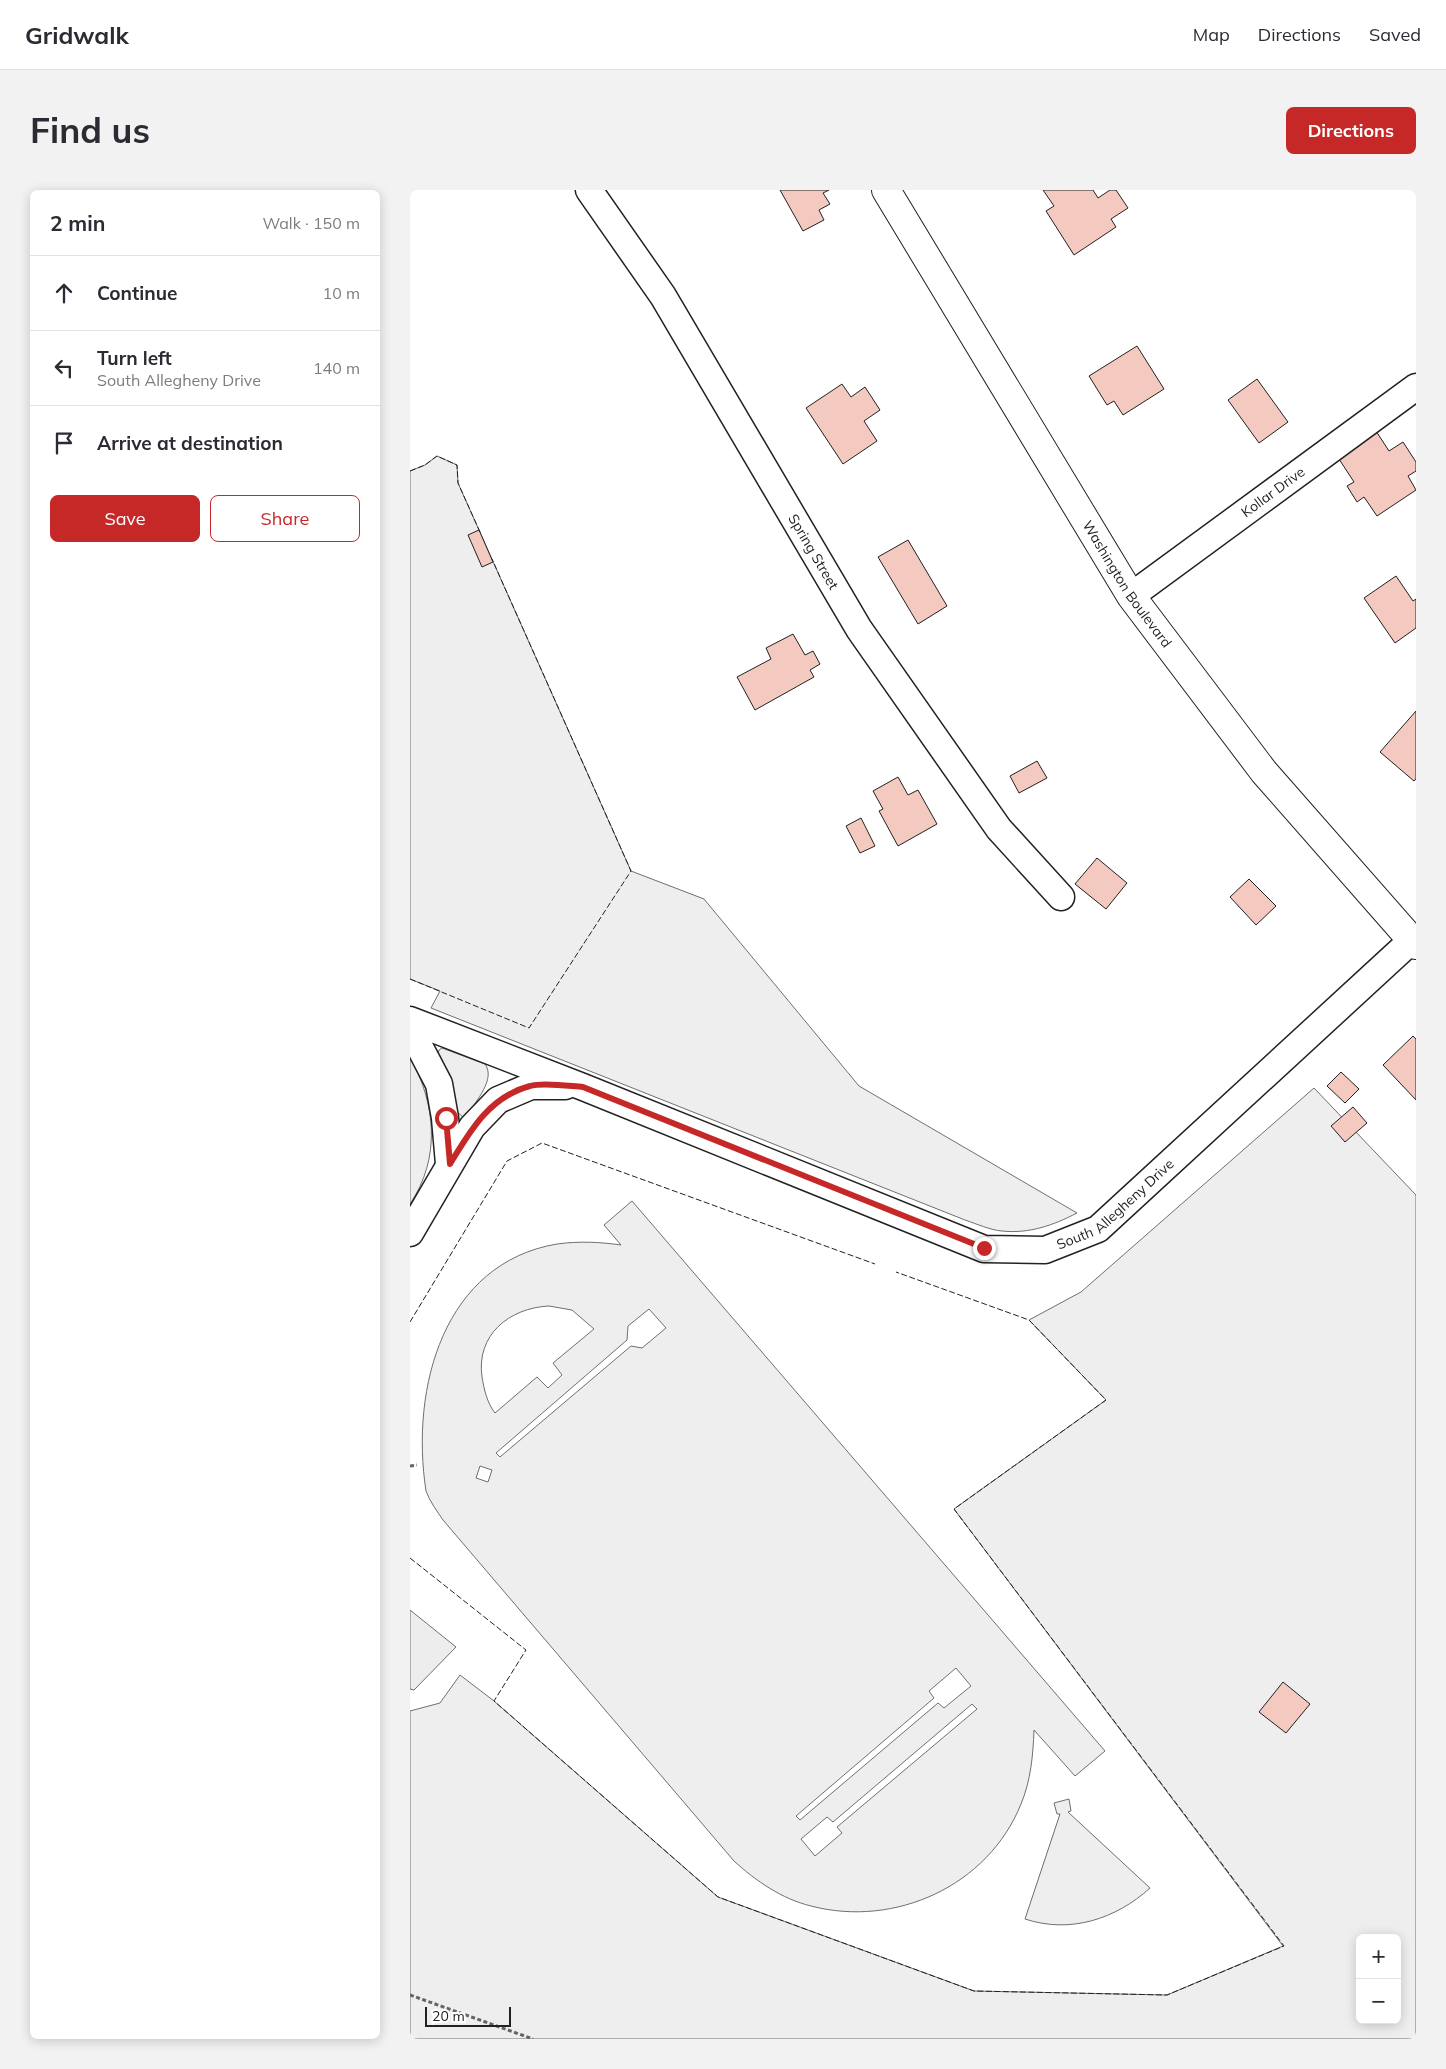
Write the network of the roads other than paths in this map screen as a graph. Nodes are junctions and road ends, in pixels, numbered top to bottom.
1 (589, 190) edge
2 (886, 190) edge
3 (1416, 387) edge
4 (1130, 596) junction
5 (1061, 897) dead end
6 (1414, 943) edge
7 (410, 1020) edge
8 (410, 1033) edge
9 (583, 1087) junction
10 (450, 1164) junction
11 (410, 1233) edge

1 - 5 street, Spring Street
2 - 4 street, Washington Boulevard
3 - 4 street, Kollar Drive
4 - 6 street, Washington Boulevard
6 - 9 street, South Allegheny Drive
7 - 9 street, South Allegheny Drive
8 - 10 street
9 - 10 street, South Allegheny Drive
10 - 11 street, South Allegheny Drive

